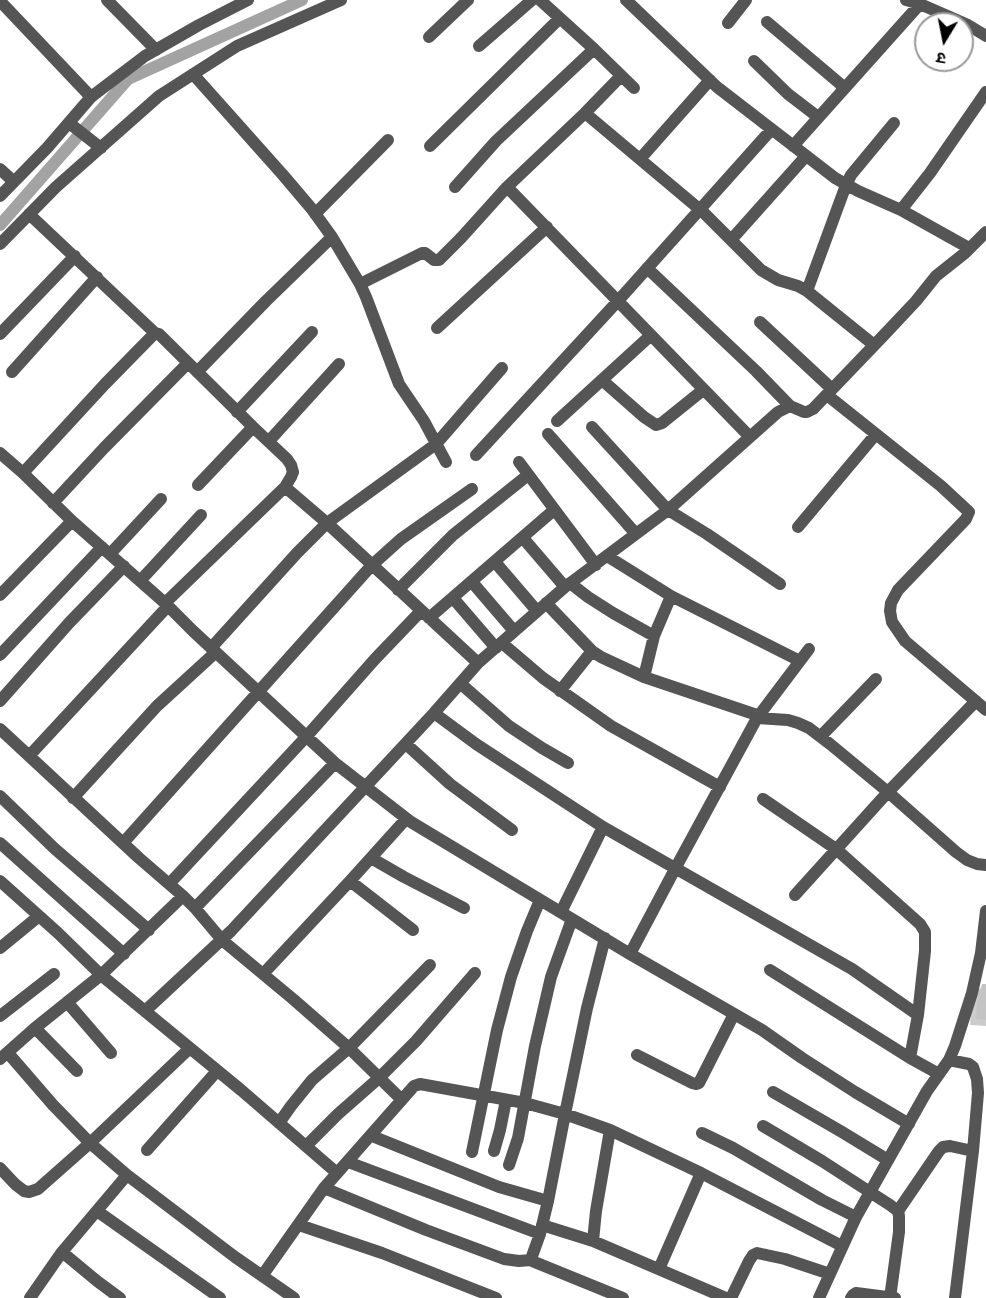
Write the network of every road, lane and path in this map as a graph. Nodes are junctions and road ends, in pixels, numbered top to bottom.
1 (107, 0) edge
2 (248, 0) edge
3 (342, 0) edge
4 (468, 0) edge
5 (532, 0) edge
6 (540, 0) edge
7 (626, 0) edge
8 (746, 0) edge
9 (906, 0) edge
10 (0, 1) edge
11 (920, 4) junction
12 (559, 19) junction
13 (767, 22) dead end
14 (728, 23) dead end
15 (986, 36) edge
16 (429, 37) dead end
17 (479, 46) dead end
18 (594, 49) junction
19 (156, 50) junction
20 (754, 61) dead end
21 (193, 74) junction
22 (621, 76) junction
23 (710, 80) junction
24 (634, 88) dead end
25 (845, 88) junction
26 (986, 92) edge
27 (91, 98) junction
28 (585, 113) junction
29 (818, 117) junction
30 (894, 123) dead end
31 (74, 127) junction
32 (771, 130) junction
33 (388, 140) dead end
34 (430, 146) dead end
35 (793, 146) junction
36 (101, 148) junction
37 (806, 156) junction
38 (640, 159) junction
39 (0, 169) edge
40 (13, 181) junction
41 (846, 184) junction
42 (455, 187) dead end
43 (507, 187) junction
44 (0, 196) edge
45 (700, 209) junction
46 (901, 210) junction
47 (29, 214) junction
48 (315, 214) junction
49 (547, 227) junction
50 (986, 232) edge
51 (332, 237) junction
52 (731, 240) junction
53 (0, 244) edge
54 (969, 248) junction
55 (75, 256) junction
56 (647, 268) junction
57 (97, 277) junction
58 (360, 284) junction
59 (807, 291) junction
60 (617, 302) junction
61 (760, 322) dead end
62 (437, 328) dead end
63 (312, 332) dead end
64 (155, 333) junction
65 (0, 334) edge
66 (650, 336) junction
67 (874, 345) junction
68 (188, 363) junction
69 (339, 364) dead end
70 (502, 368) dead end
71 (12, 372) dead end
72 (197, 372) junction
73 (602, 380) junction
74 (704, 390) junction
75 (830, 392) junction
76 (790, 406) junction
77 (237, 412) junction
78 (557, 421) dead end
79 (253, 427) junction
80 (592, 427) dead end
81 (548, 434) dead end
82 (876, 434) junction
83 (750, 437) junction
84 (268, 441) junction
85 (436, 444) junction
86 (0, 453) edge
87 (476, 454) dead end
88 (446, 462) dead end
89 (519, 462) dead end
90 (23, 473) junction
91 (528, 475) junction
92 (198, 486) dead end
93 (285, 487) junction
94 (472, 489) dead end
95 (161, 499) dead end
96 (53, 503) junction
97 (554, 510) junction
98 (668, 510) junction
99 (201, 515) dead end
100 (72, 521) junction
101 (327, 523) junction
102 (798, 527) dead end
103 (636, 534) junction
104 (523, 538) junction
105 (106, 550) junction
106 (607, 556) junction
107 (495, 562) junction
108 (372, 565) junction
109 (596, 565) junction
110 (124, 566) junction
111 (140, 581) junction
112 (472, 582) junction
113 (780, 584) dead end
114 (568, 585) junction
115 (398, 590) junction
116 (0, 595) edge
117 (671, 596) junction
118 (453, 598) junction
119 (166, 604) junction
120 (542, 607) junction
121 (425, 614) junction
122 (514, 632) junction
123 (654, 636) junction
124 (499, 645) junction
125 (809, 649) dead end
126 (213, 650) junction
127 (592, 651) junction
128 (0, 655) edge
129 (800, 661) junction
130 (478, 663) junction
131 (644, 677) junction
132 (876, 679) dead end
133 (461, 684) junction
134 (258, 691) junction
135 (560, 691) junction
136 (0, 701) edge
137 (976, 701) junction
138 (986, 710) edge
139 (434, 713) junction
140 (757, 718) junction
141 (0, 729) edge
142 (821, 736) junction
143 (306, 737) junction
144 (406, 744) junction
145 (29, 756) junction
146 (335, 763) junction
147 (568, 763) dead end
148 (720, 787) junction
149 (365, 788) junction
150 (888, 792) junction
151 (0, 796) edge
152 (73, 798) junction
153 (763, 799) dead end
154 (406, 819) junction
155 (603, 827) junction
156 (512, 830) dead end
157 (0, 843) edge
158 (123, 843) junction
159 (836, 849) junction
160 (371, 858) junction
161 (986, 865) edge
162 (675, 869) junction
163 (0, 881) edge
164 (350, 881) junction
165 (170, 883) junction
166 (795, 895) dead end
167 (183, 896) junction
168 (540, 900) junction
169 (195, 908) junction
170 (464, 909) dead end
171 (986, 911) edge
172 (567, 915) junction
173 (39, 916) junction
174 (149, 930) junction
175 (413, 930) dead end
176 (605, 938) junction
177 (222, 940) junction
178 (0, 948) edge
179 (124, 954) junction
180 (630, 954) junction
181 (430, 964) dead end
182 (770, 970) dead end
183 (476, 973) dead end
184 (54, 974) dead end
185 (263, 974) junction
186 (101, 975) junction
187 (67, 1002) junction
188 (145, 1011) junction
189 (734, 1014) junction
190 (918, 1015) junction
191 (0, 1016) edge
192 (35, 1028) junction
193 (190, 1048) junction
194 (349, 1048) junction
195 (111, 1053) dead end
196 (638, 1055) dead end
197 (4, 1056) edge
198 (909, 1058) junction
199 (950, 1060) junction
200 (77, 1071) dead end
201 (217, 1071) junction
202 (939, 1074) junction
203 (379, 1078) junction
204 (773, 1092) dead end
205 (484, 1096) junction
206 (402, 1100) junction
207 (506, 1100) junction
208 (525, 1103) junction
209 (565, 1114) junction
210 (279, 1123) junction
211 (909, 1124) junction
212 (763, 1126) dead end
213 (610, 1130) junction
214 (702, 1133) dead end
215 (372, 1136) junction
216 (90, 1143) junction
217 (306, 1146) junction
218 (147, 1150) dead end
219 (494, 1151) dead end
220 (973, 1151) junction
221 (472, 1152) dead end
222 (888, 1160) junction
223 (348, 1162) junction
224 (509, 1165) dead end
225 (0, 1168) edge
226 (337, 1173) junction
227 (701, 1173) junction
228 (127, 1175) junction
229 (324, 1188) junction
230 (871, 1192) junction
231 (548, 1201) junction
232 (97, 1211) junction
233 (898, 1211) junction
234 (856, 1217) junction
235 (299, 1225) junction
236 (541, 1230) junction
237 (593, 1241) junction
238 (842, 1246) junction
239 (62, 1252) junction
240 (531, 1260) junction
241 (659, 1269) junction
242 (830, 1274) junction
243 (262, 1276) junction
244 (30, 1298) edge
245 (120, 1298) edge
246 (220, 1298) edge
247 (294, 1298) edge
248 (496, 1298) edge
249 (623, 1298) edge
250 (726, 1298) edge
251 (730, 1298) edge
252 (819, 1298) edge
253 (851, 1298) edge
254 (890, 1298) edge
255 (895, 1298) edge
256 (955, 1298) edge

1 - 19 street
2 - 19 street
3 - 21 street
4 - 16 street
5 - 17 street
6 - 12 street
7 - 23 street
8 - 14 street
9 - 11 street
10 - 27 street
11 - 15 street
11 - 25 street
12 - 18 street
12 - 34 street
13 - 25 street
18 - 22 street
18 - 42 street
19 - 27 street
20 - 29 street
21 - 36 street
21 - 48 street
22 - 24 street
22 - 28 street
23 - 32 street
23 - 38 street
25 - 29 street
26 - 46 street
27 - 31 street
28 - 38 street
28 - 43 street
29 - 35 street
30 - 41 street
31 - 36 street
31 - 40 street
32 - 35 street
32 - 45 street
33 - 48 street
35 - 37 street
36 - 47 street
37 - 41 street
37 - 52 street
38 - 45 street
39 - 40 street
40 - 44 street
41 - 46 street
41 - 59 street
43 - 49 street
43 - 58 street
45 - 52 street
45 - 56 street
46 - 54 street
47 - 53 street
47 - 55 street
48 - 51 street
49 - 60 street
49 - 62 street
50 - 54 street
51 - 58 street
51 - 72 street
52 - 59 street
54 - 67 street
55 - 57 street
55 - 65 street
56 - 60 street
56 - 76 street
57 - 64 street
57 - 71 street
58 - 85 street
59 - 67 street
60 - 66 street
60 - 87 street
61 - 75 street
63 - 77 street
64 - 68 street
64 - 90 street
66 - 73 street
66 - 74 street
67 - 75 street
68 - 72 street
68 - 96 street
69 - 84 street
70 - 85 street
72 - 77 street
73 - 74 street
73 - 78 street
74 - 83 street
75 - 76 street
75 - 82 street
76 - 83 street
77 - 79 street
79 - 84 street
79 - 92 street
80 - 98 street
81 - 103 street
82 - 102 street
82 - 137 street
83 - 98 street
84 - 93 street
85 - 88 street
85 - 101 street
86 - 90 street
89 - 91 street
90 - 96 street
91 - 97 street
91 - 115 street
93 - 101 street
93 - 119 street
94 - 108 street
95 - 105 street
96 - 100 street
97 - 104 street
97 - 109 street
98 - 103 street
98 - 113 street
99 - 111 street
100 - 105 street
100 - 116 street
101 - 108 street
101 - 126 street
103 - 106 street
104 - 107 street
104 - 114 street
105 - 110 street
105 - 128 street
106 - 109 street
106 - 117 street
107 - 112 street
107 - 120 street
108 - 115 street
108 - 134 street
109 - 114 street
110 - 111 street
110 - 136 street
111 - 119 street
112 - 118 street
112 - 122 street
114 - 120 street
114 - 123 street
115 - 121 street
117 - 123 street
117 - 129 street
118 - 121 street
118 - 124 street
119 - 126 street
119 - 145 street
120 - 122 street
120 - 127 street
121 - 130 street
121 - 143 street
122 - 124 street
123 - 131 street
124 - 130 street
124 - 135 street
125 - 129 street
126 - 134 street
126 - 152 street
127 - 131 street
127 - 135 street
129 - 140 street
130 - 133 street
131 - 140 street
132 - 142 street
133 - 139 street
133 - 147 street
134 - 143 street
134 - 158 street
135 - 148 street
137 - 138 street
137 - 150 street
139 - 144 street
139 - 155 street
140 - 142 street
140 - 148 street
141 - 145 street
142 - 150 street
143 - 146 street
143 - 165 street
144 - 149 street
144 - 156 street
145 - 152 street
146 - 149 street
146 - 169 street
148 - 162 street
149 - 154 street
149 - 177 street
150 - 159 street
150 - 161 street
151 - 174 street
152 - 158 street
153 - 159 street
154 - 160 street
154 - 168 street
155 - 162 street
155 - 172 street
157 - 179 street
158 - 165 street
159 - 166 street
159 - 190 street
160 - 164 street
160 - 170 street
162 - 180 street
162 - 190 street
163 - 173 street
164 - 175 street
164 - 185 street
165 - 167 street
167 - 169 street
167 - 174 street
168 - 172 street
168 - 205 street
169 - 177 street
171 - 199 street
172 - 176 street
172 - 208 street
173 - 178 street
173 - 186 street
174 - 179 street
176 - 180 street
176 - 209 street
177 - 185 street
177 - 188 street
179 - 186 street
180 - 189 street
181 - 194 street
182 - 198 street
183 - 203 street
184 - 191 street
185 - 194 street
186 - 187 street
186 - 188 street
187 - 192 street
187 - 195 street
188 - 193 street
189 - 196 street
189 - 211 street
190 - 198 street
192 - 197 street
192 - 200 street
193 - 201 street
193 - 216 street
194 - 203 street
194 - 210 street
197 - 216 street
198 - 202 street
199 - 202 street
199 - 220 street
201 - 210 street
201 - 218 street
202 - 211 street
203 - 206 street
203 - 217 street
204 - 222 street
205 - 206 street
205 - 207 street
205 - 221 street
206 - 215 street
207 - 208 street
207 - 219 street
208 - 209 street
208 - 224 street
209 - 213 street
209 - 231 street
210 - 217 street
211 - 222 street
212 - 230 street
213 - 227 street
213 - 237 street
214 - 234 street
215 - 223 street
215 - 231 street
216 - 225 street
216 - 228 street
217 - 226 street
220 - 233 street
220 - 256 street
222 - 230 street
223 - 226 street
223 - 236 street
226 - 229 street
227 - 238 street
227 - 241 street
228 - 232 street
228 - 243 street
229 - 235 street
229 - 240 street
230 - 233 street
230 - 234 street
231 - 236 street
232 - 239 street
232 - 246 street
233 - 254 street
234 - 238 street
235 - 243 street
235 - 248 street
236 - 237 street
236 - 240 street
237 - 241 street
238 - 242 street
239 - 244 street
239 - 245 street
240 - 249 street
241 - 250 street
242 - 251 street
242 - 252 street
243 - 247 street
253 - 254 street
254 - 255 street

